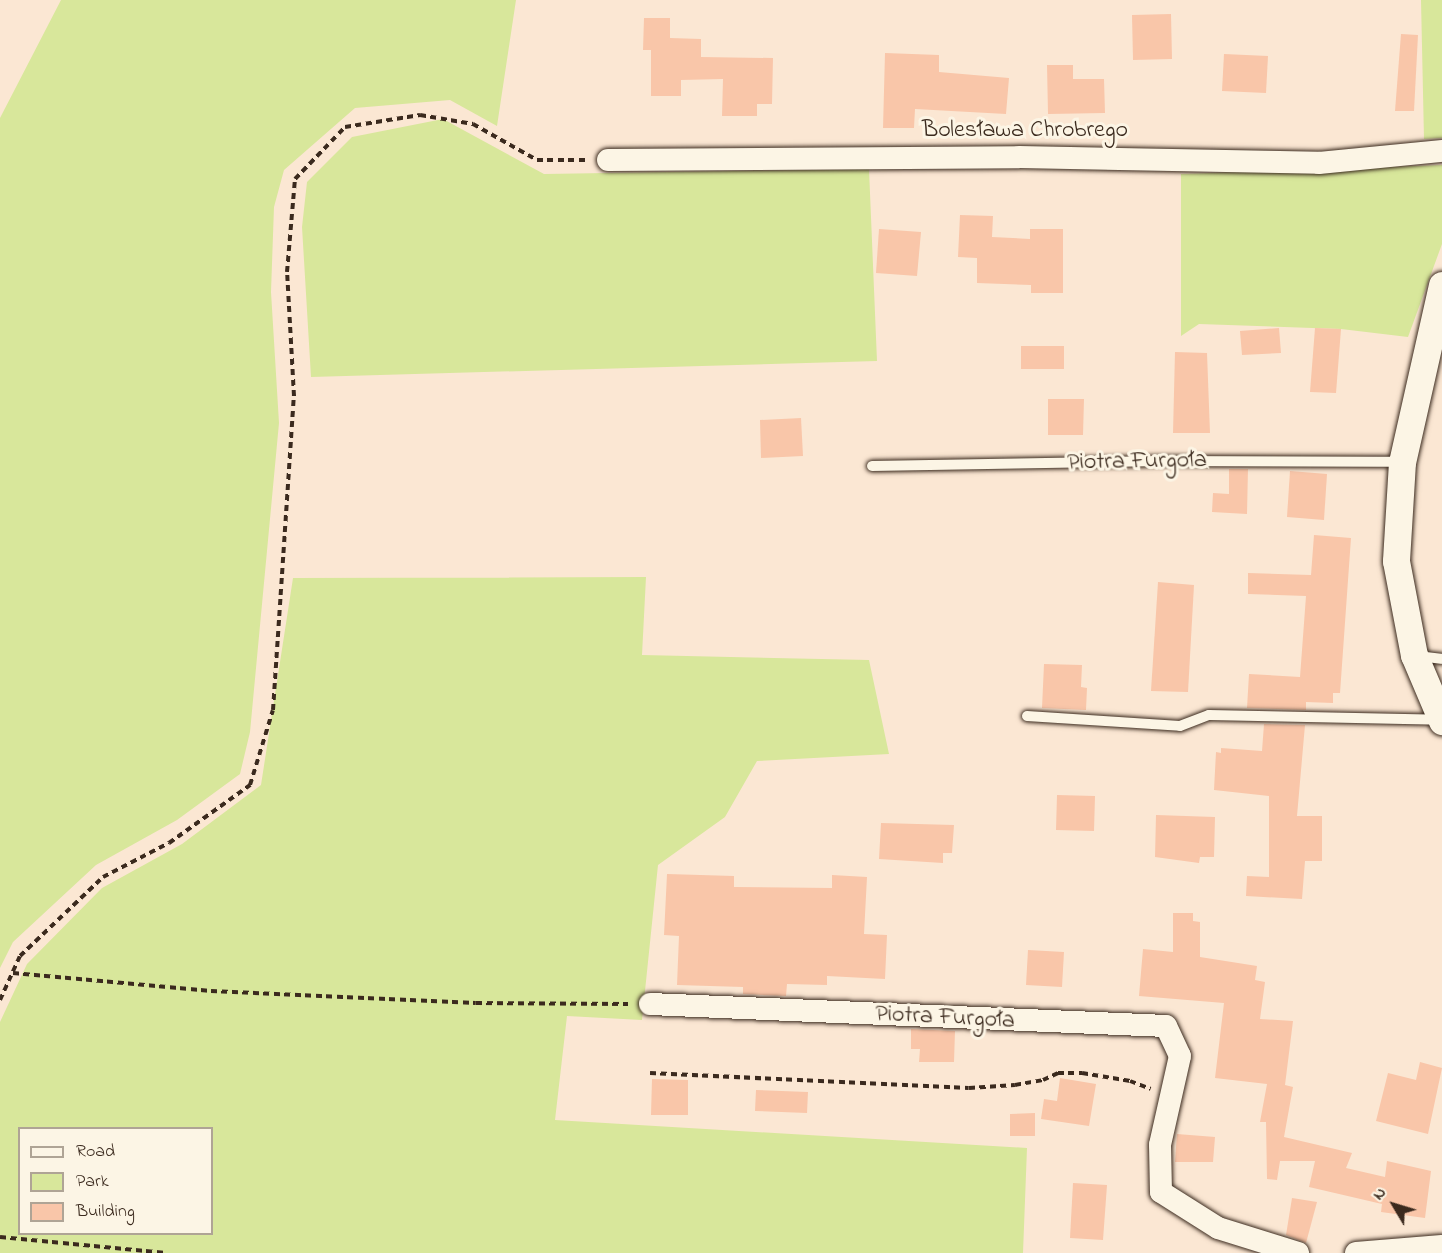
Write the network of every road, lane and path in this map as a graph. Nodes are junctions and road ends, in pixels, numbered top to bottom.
1 (1442, 151) edge
2 (608, 160) joint
3 (1442, 285) edge
4 (1402, 462) junction
5 (873, 466) dead end
6 (1414, 655) junction
7 (1442, 659) edge
8 (1027, 716) dead end
9 (1442, 720) edge
10 (13, 973) junction
11 (0, 1000) edge
12 (650, 1004) joint
13 (650, 1073) dead end
14 (1171, 1097) junction
15 (0, 1237) edge
16 (1442, 1246) edge
17 (166, 1253) edge
18 (1298, 1253) edge
19 (1356, 1253) edge

1 - 2 street, Bolesława Chrobrego
2 - 10 path
3 - 4 street
4 - 5 lane, Piotra Furgoła
4 - 6 street
6 - 7 lane
6 - 9 street
8 - 9 lane
10 - 11 path
10 - 12 path
12 - 14 street, Piotra Furgoła
13 - 14 path
14 - 18 street, Piotra Furgoła
15 - 17 path
16 - 19 street

